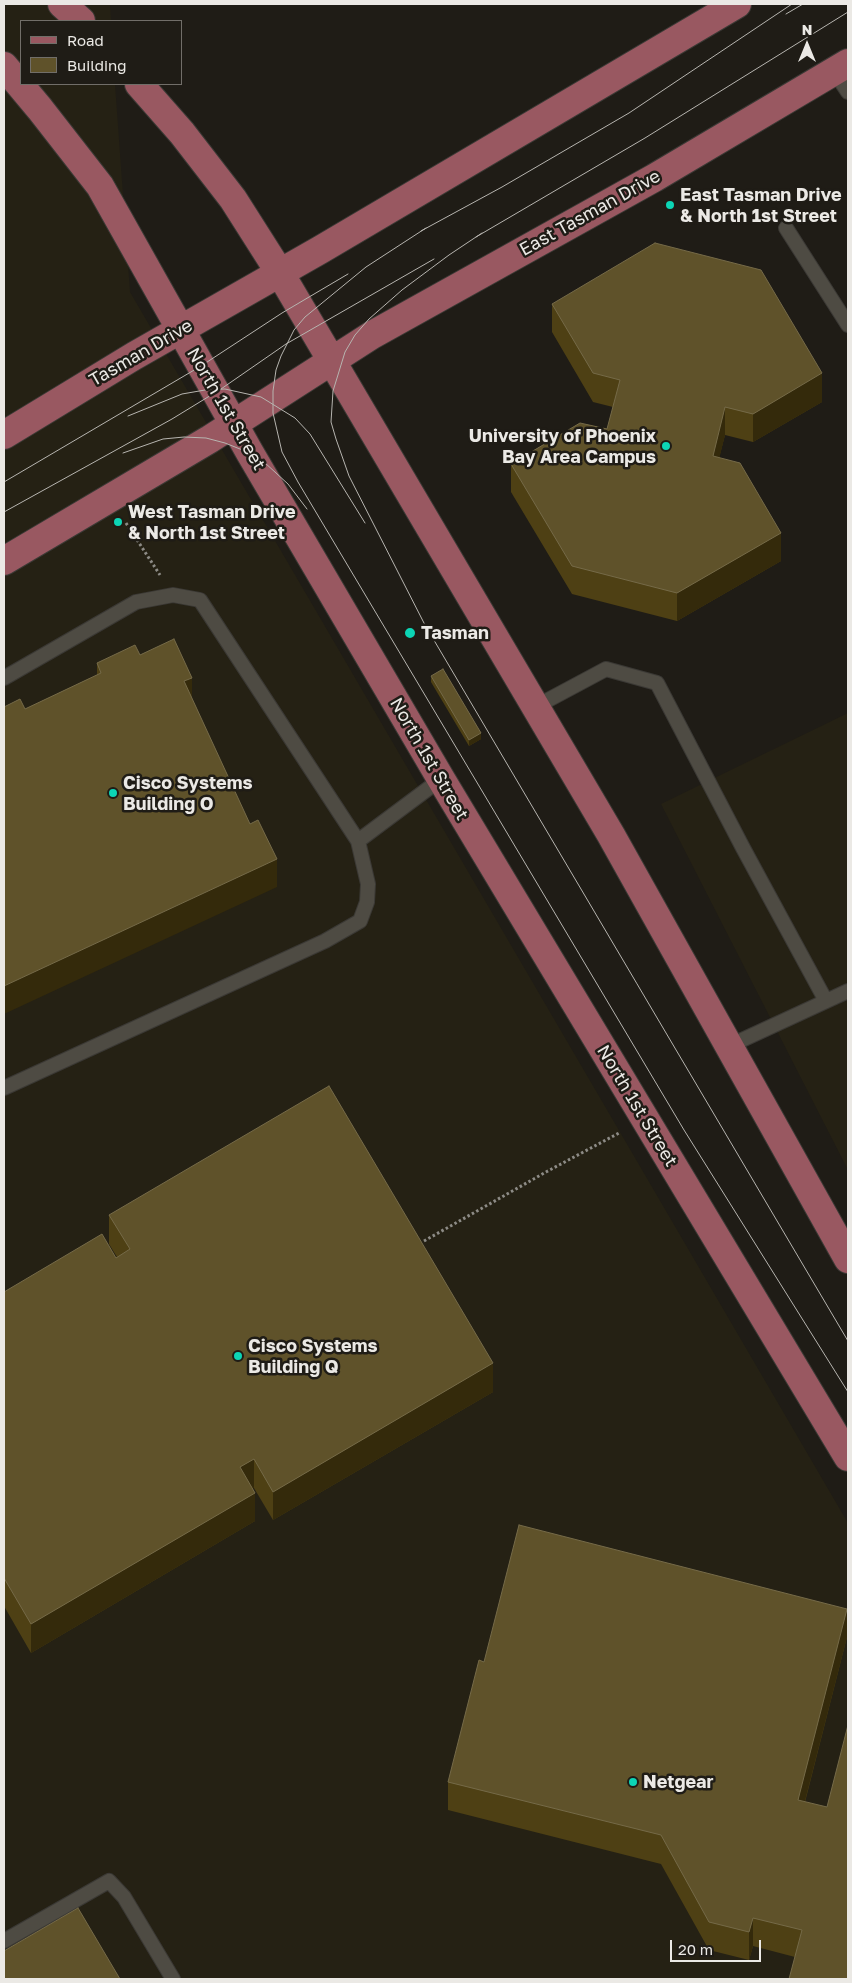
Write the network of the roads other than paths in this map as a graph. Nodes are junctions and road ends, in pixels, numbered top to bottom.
1 (62, 4) edge
2 (737, 4) edge
3 (80, 20) edge
4 (4, 66) edge
5 (844, 75) edge
6 (20, 85) edge
7 (20, 85) edge
8 (140, 85) edge
9 (786, 228) dead end
10 (280, 273) junction
11 (848, 325) edge
12 (181, 330) junction
13 (331, 362) junction
14 (233, 423) junction
15 (4, 435) edge
16 (4, 561) edge
17 (4, 678) edge
18 (535, 707) junction
19 (441, 779) junction
20 (358, 841) junction
21 (848, 991) edge
22 (826, 1001) junction
23 (729, 1046) junction
24 (4, 1088) edge
25 (848, 1259) edge
26 (848, 1457) edge
27 (4, 1941) edge
28 (173, 1979) edge

1 - 3 main road
2 - 10 main road
4 - 6 main road, North 1st Street
5 - 13 main road, East Tasman Drive
7 - 12 main road, North 1st Street
8 - 10 main road
9 - 11 lane
10 - 12 main road, Tasman Drive
10 - 13 main road
12 - 14 main road, North 1st Street
12 - 15 main road, Tasman Drive
13 - 14 main road
13 - 18 main road
14 - 16 main road
14 - 19 main road, North 1st Street
17 - 20 lane
18 - 22 lane
18 - 23 main road
19 - 20 lane
19 - 26 main road, North 1st Street
20 - 24 lane
21 - 22 lane
22 - 23 lane
23 - 25 main road
27 - 28 lane

